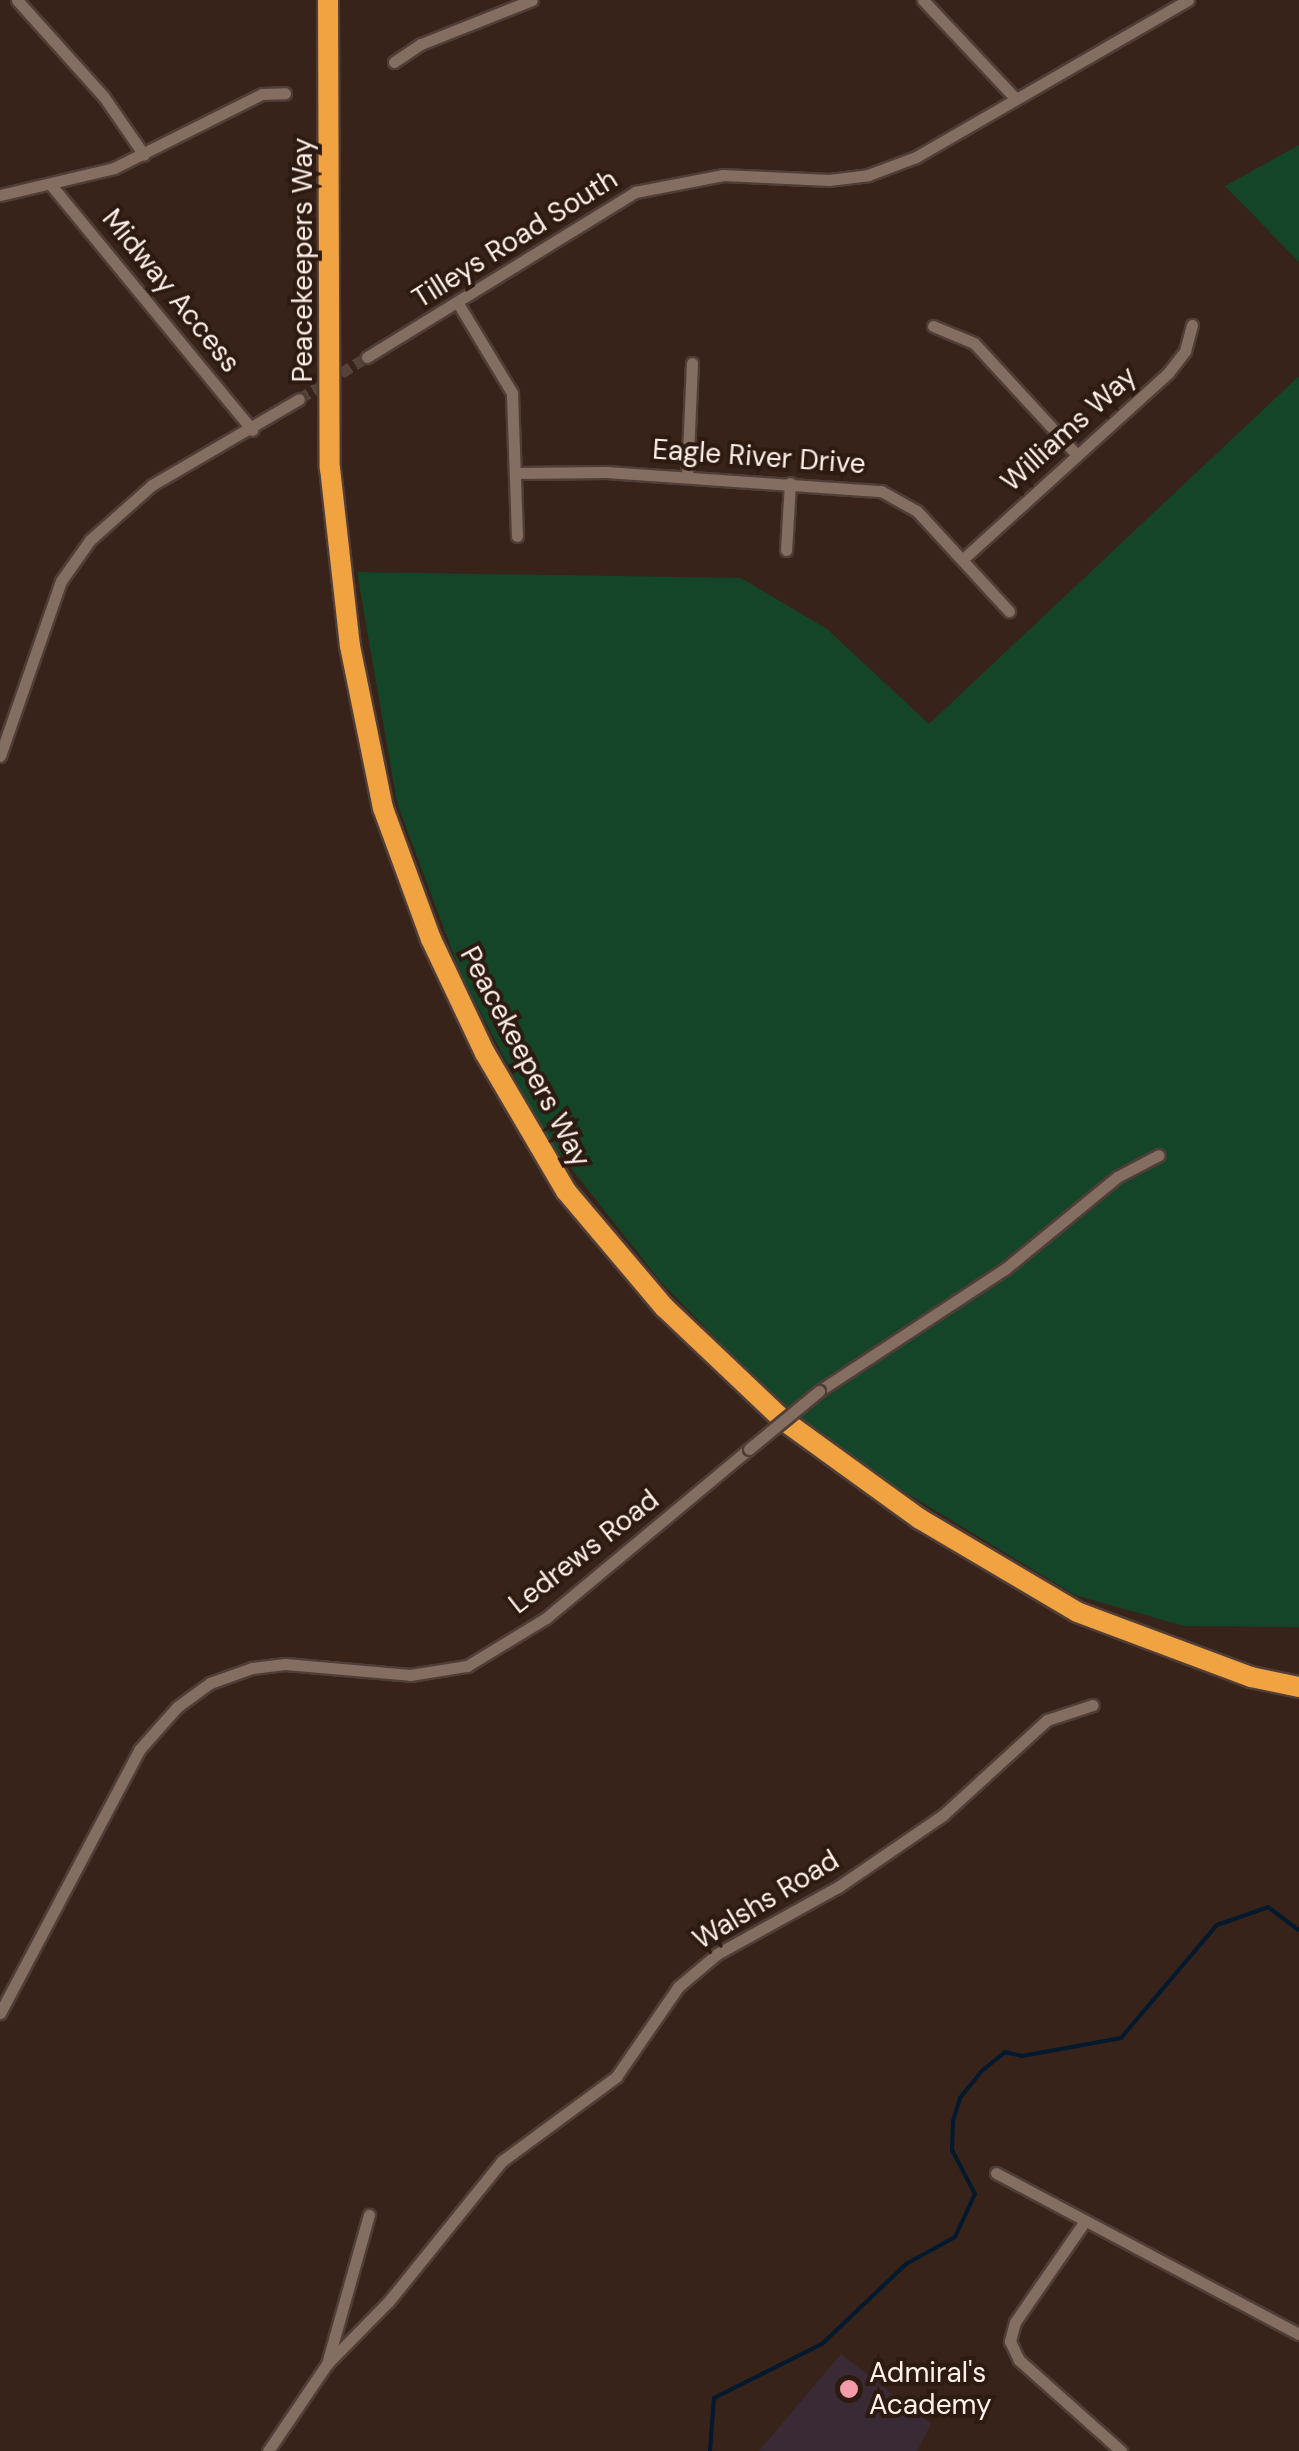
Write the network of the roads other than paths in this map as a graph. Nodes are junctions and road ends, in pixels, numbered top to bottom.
1 (17, 0) edge
2 (328, 0) edge
3 (532, 0) edge
4 (923, 0) edge
5 (1188, 0) edge
6 (394, 62) dead end
7 (285, 93) dead end
8 (1014, 98) junction
9 (144, 155) junction
10 (51, 185) junction
11 (0, 195) edge
12 (459, 305) junction
13 (1192, 325) dead end
14 (933, 326) dead end
15 (367, 357) tunnel mouth
16 (692, 363) dead end
17 (299, 400) tunnel mouth
18 (252, 430) junction
19 (1077, 455) junction
20 (516, 473) junction
21 (688, 477) junction
22 (790, 483) junction
23 (517, 536) dead end
24 (786, 550) dead end
25 (962, 560) junction
26 (1009, 611) dead end
27 (0, 756) edge
28 (1160, 1155) dead end
29 (1299, 1687) edge
30 (1092, 1705) dead end
31 (0, 2013) edge
32 (996, 2173) dead end
33 (369, 2215) dead end
34 (1085, 2221) junction
35 (1299, 2334) edge
36 (327, 2364) junction
37 (268, 2451) edge
38 (1122, 2451) edge

1 - 9 street
2 - 29 highway, Peacekeepers Way
3 - 6 street
4 - 8 street
5 - 8 street, Tilleys Road South
7 - 9 street
8 - 12 street, Tilleys Road South
9 - 10 street
10 - 11 street
10 - 18 street, Midway Access
12 - 15 street, Tilleys Road South
12 - 20 street
13 - 19 street, Williams Way
14 - 19 street
16 - 21 street
17 - 18 street
18 - 27 street
19 - 25 street, Williams Way
20 - 21 street, Eagle River Drive
20 - 23 street
21 - 22 street, Eagle River Drive
22 - 24 street
22 - 25 street, Eagle River Drive
25 - 26 street, Eagle River Drive
28 - 31 street, Ledrews Road, bridge
30 - 36 street, Walshs Road
32 - 34 street
33 - 36 street
34 - 35 street
34 - 38 street
36 - 37 street, Walshs Road

